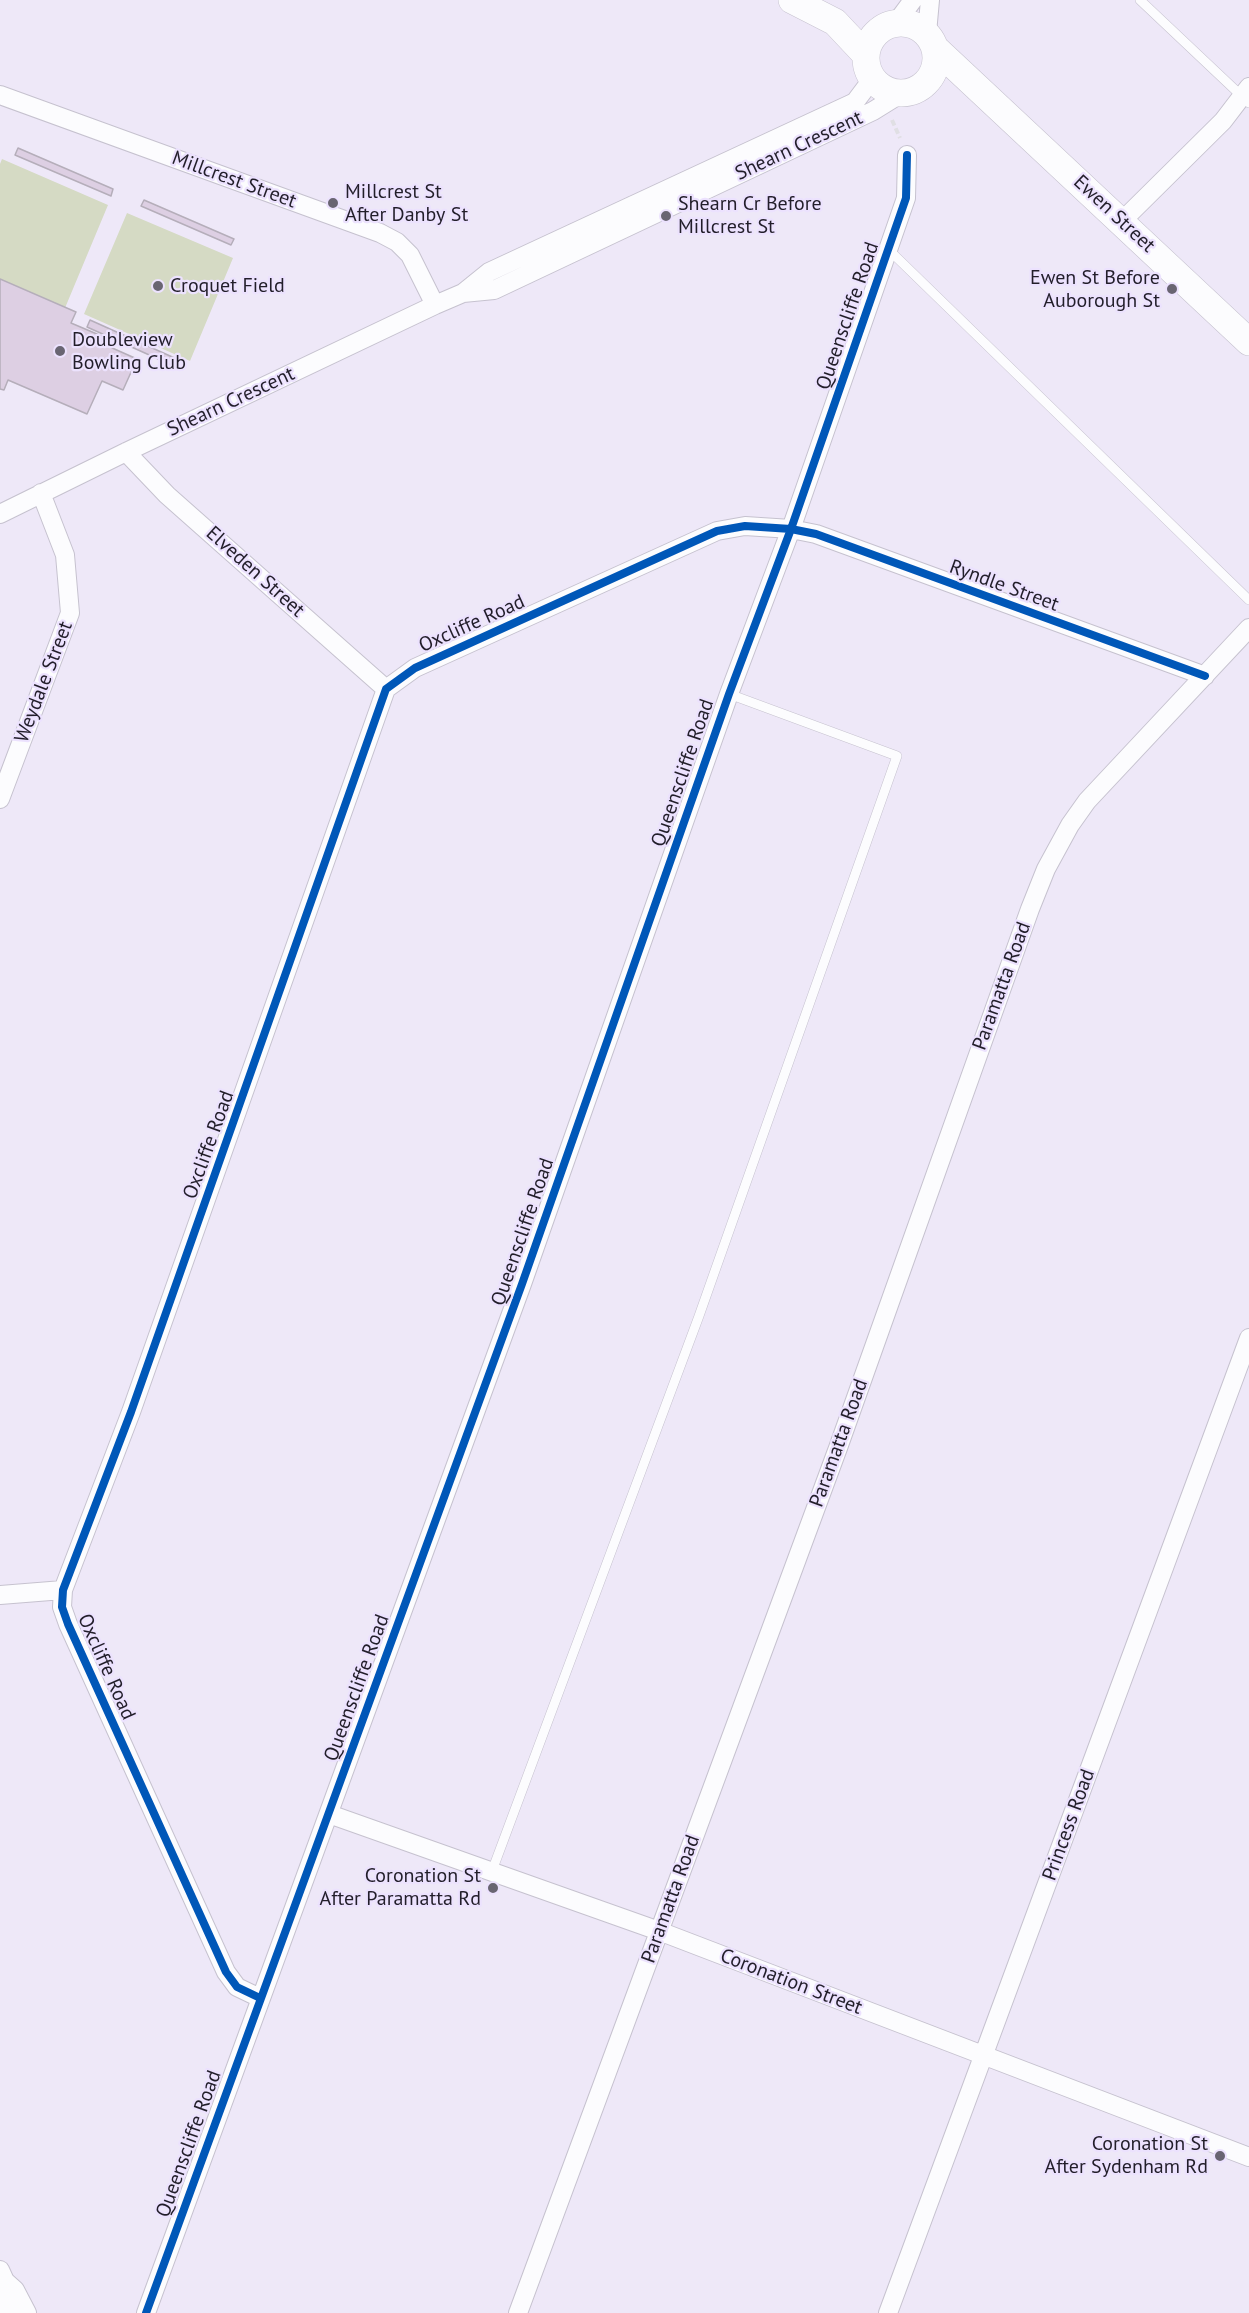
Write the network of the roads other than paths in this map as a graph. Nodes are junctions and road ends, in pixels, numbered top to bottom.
1 (792, 0) edge
2 (913, 0) edge
3 (930, 0) edge
4 (1140, 0) edge
5 (835, 22) junction
6 (888, 26) junction
7 (931, 41) junction
8 (869, 67) junction
9 (928, 81) junction
10 (978, 86) junction
11 (902, 93) junction
12 (0, 95) edge
13 (1247, 96) edge
14 (907, 155) dead end
15 (1122, 221) junction
16 (889, 250) junction
17 (463, 293) junction
18 (435, 304) junction
19 (1249, 342) edge
20 (126, 452) junction
21 (41, 494) junction
22 (0, 514) edge
23 (791, 529) junction
24 (1249, 600) edge
25 (1249, 628) edge
26 (1204, 676) junction
27 (386, 689) junction
28 (729, 694) junction
29 (0, 799) edge
30 (1249, 1338) edge
31 (63, 1590) junction
32 (0, 1595) edge
33 (329, 1814) junction
34 (492, 1871) junction
35 (659, 1931) junction
36 (260, 1998) junction
37 (984, 2054) junction
38 (1249, 2157) edge
39 (3, 2276) edge
40 (9, 2313) edge
41 (27, 2313) edge
42 (146, 2313) edge
43 (518, 2313) edge
44 (888, 2313) edge

1 - 5 main road, Ewen Street
2 - 6 street
3 - 7 street
4 - 13 lane
5 - 6 main road, Ewen Street
5 - 8 main road, Ewen Street
6 - 7 main road, Ewen Street
6 - 8 main road
7 - 9 main road
7 - 10 main road, Ewen Street
8 - 11 main road, Ewen Street
8 - 17 street, Shearn Crescent
9 - 10 main road
9 - 11 main road
10 - 15 main road, Ewen Street
11 - 17 street, Shearn Crescent
12 - 18 street, Millcrest Street
13 - 15 street
14 - 16 street, Queenscliffe Road
15 - 19 main road, Ewen Street
16 - 23 street, Queenscliffe Road
16 - 24 lane
17 - 18 street, Shearn Crescent
18 - 20 street, Shearn Crescent
20 - 21 street, Shearn Crescent
20 - 27 street, Elveden Street
21 - 22 street, Shearn Crescent
21 - 29 street, Weydale Street
23 - 26 street, Ryndle Street
23 - 27 street, Oxcliffe Road
23 - 28 street, Queenscliffe Road
25 - 26 street, Paramatta Road
26 - 35 street, Paramatta Road
27 - 31 street, Oxcliffe Road
28 - 33 street, Queenscliffe Road
28 - 34 lane
30 - 37 street, Princess Road
31 - 32 street
31 - 36 street, Oxcliffe Road
33 - 34 street, Coronation Street
33 - 36 street, Queenscliffe Road
34 - 35 street, Coronation Street
35 - 37 street, Coronation Street
35 - 43 street, Paramatta Road
36 - 42 street, Queenscliffe Road
37 - 38 street, Coronation Street
37 - 44 street, Princess Road
39 - 40 street
39 - 41 street

